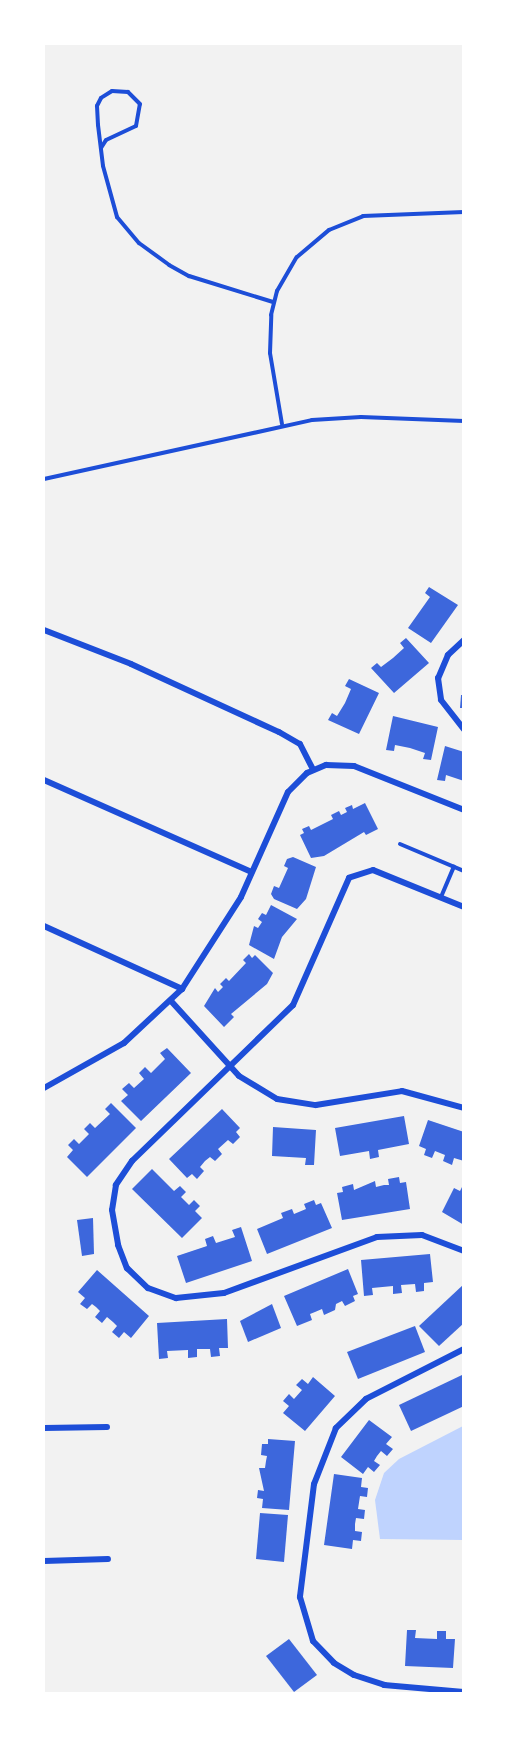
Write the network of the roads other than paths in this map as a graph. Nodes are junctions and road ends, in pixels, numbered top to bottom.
1 (101, 148) junction
2 (464, 212) edge
3 (273, 302) junction
4 (464, 421) edge
5 (282, 424) junction
6 (44, 479) edge
7 (44, 630) edge
8 (464, 640) edge
9 (464, 729) edge
10 (313, 769) junction
11 (44, 780) edge
12 (464, 810) edge
13 (400, 844) dead end
14 (454, 867) junction
15 (464, 871) edge
16 (252, 873) junction
17 (441, 897) junction
18 (464, 907) edge
19 (44, 927) edge
20 (182, 989) junction
21 (171, 1001) junction
22 (230, 1067) junction
23 (44, 1088) edge
24 (464, 1108) edge
25 (464, 1251) edge
26 (464, 1349) edge
27 (44, 1428) edge
28 (107, 1428) dead end
29 (108, 1559) dead end
30 (44, 1561) edge
31 (464, 1692) edge

1 - 1 lane
1 - 3 lane
2 - 3 lane
3 - 5 lane
4 - 5 lane
5 - 6 lane
7 - 10 street
8 - 9 street
10 - 12 street
10 - 16 street
11 - 16 street
13 - 14 lane
14 - 15 lane
14 - 17 lane
16 - 20 street
17 - 18 street
17 - 22 street
19 - 20 street
20 - 21 street
21 - 22 street
21 - 23 street
22 - 24 street
22 - 25 street
26 - 31 street
27 - 28 street
29 - 30 street

